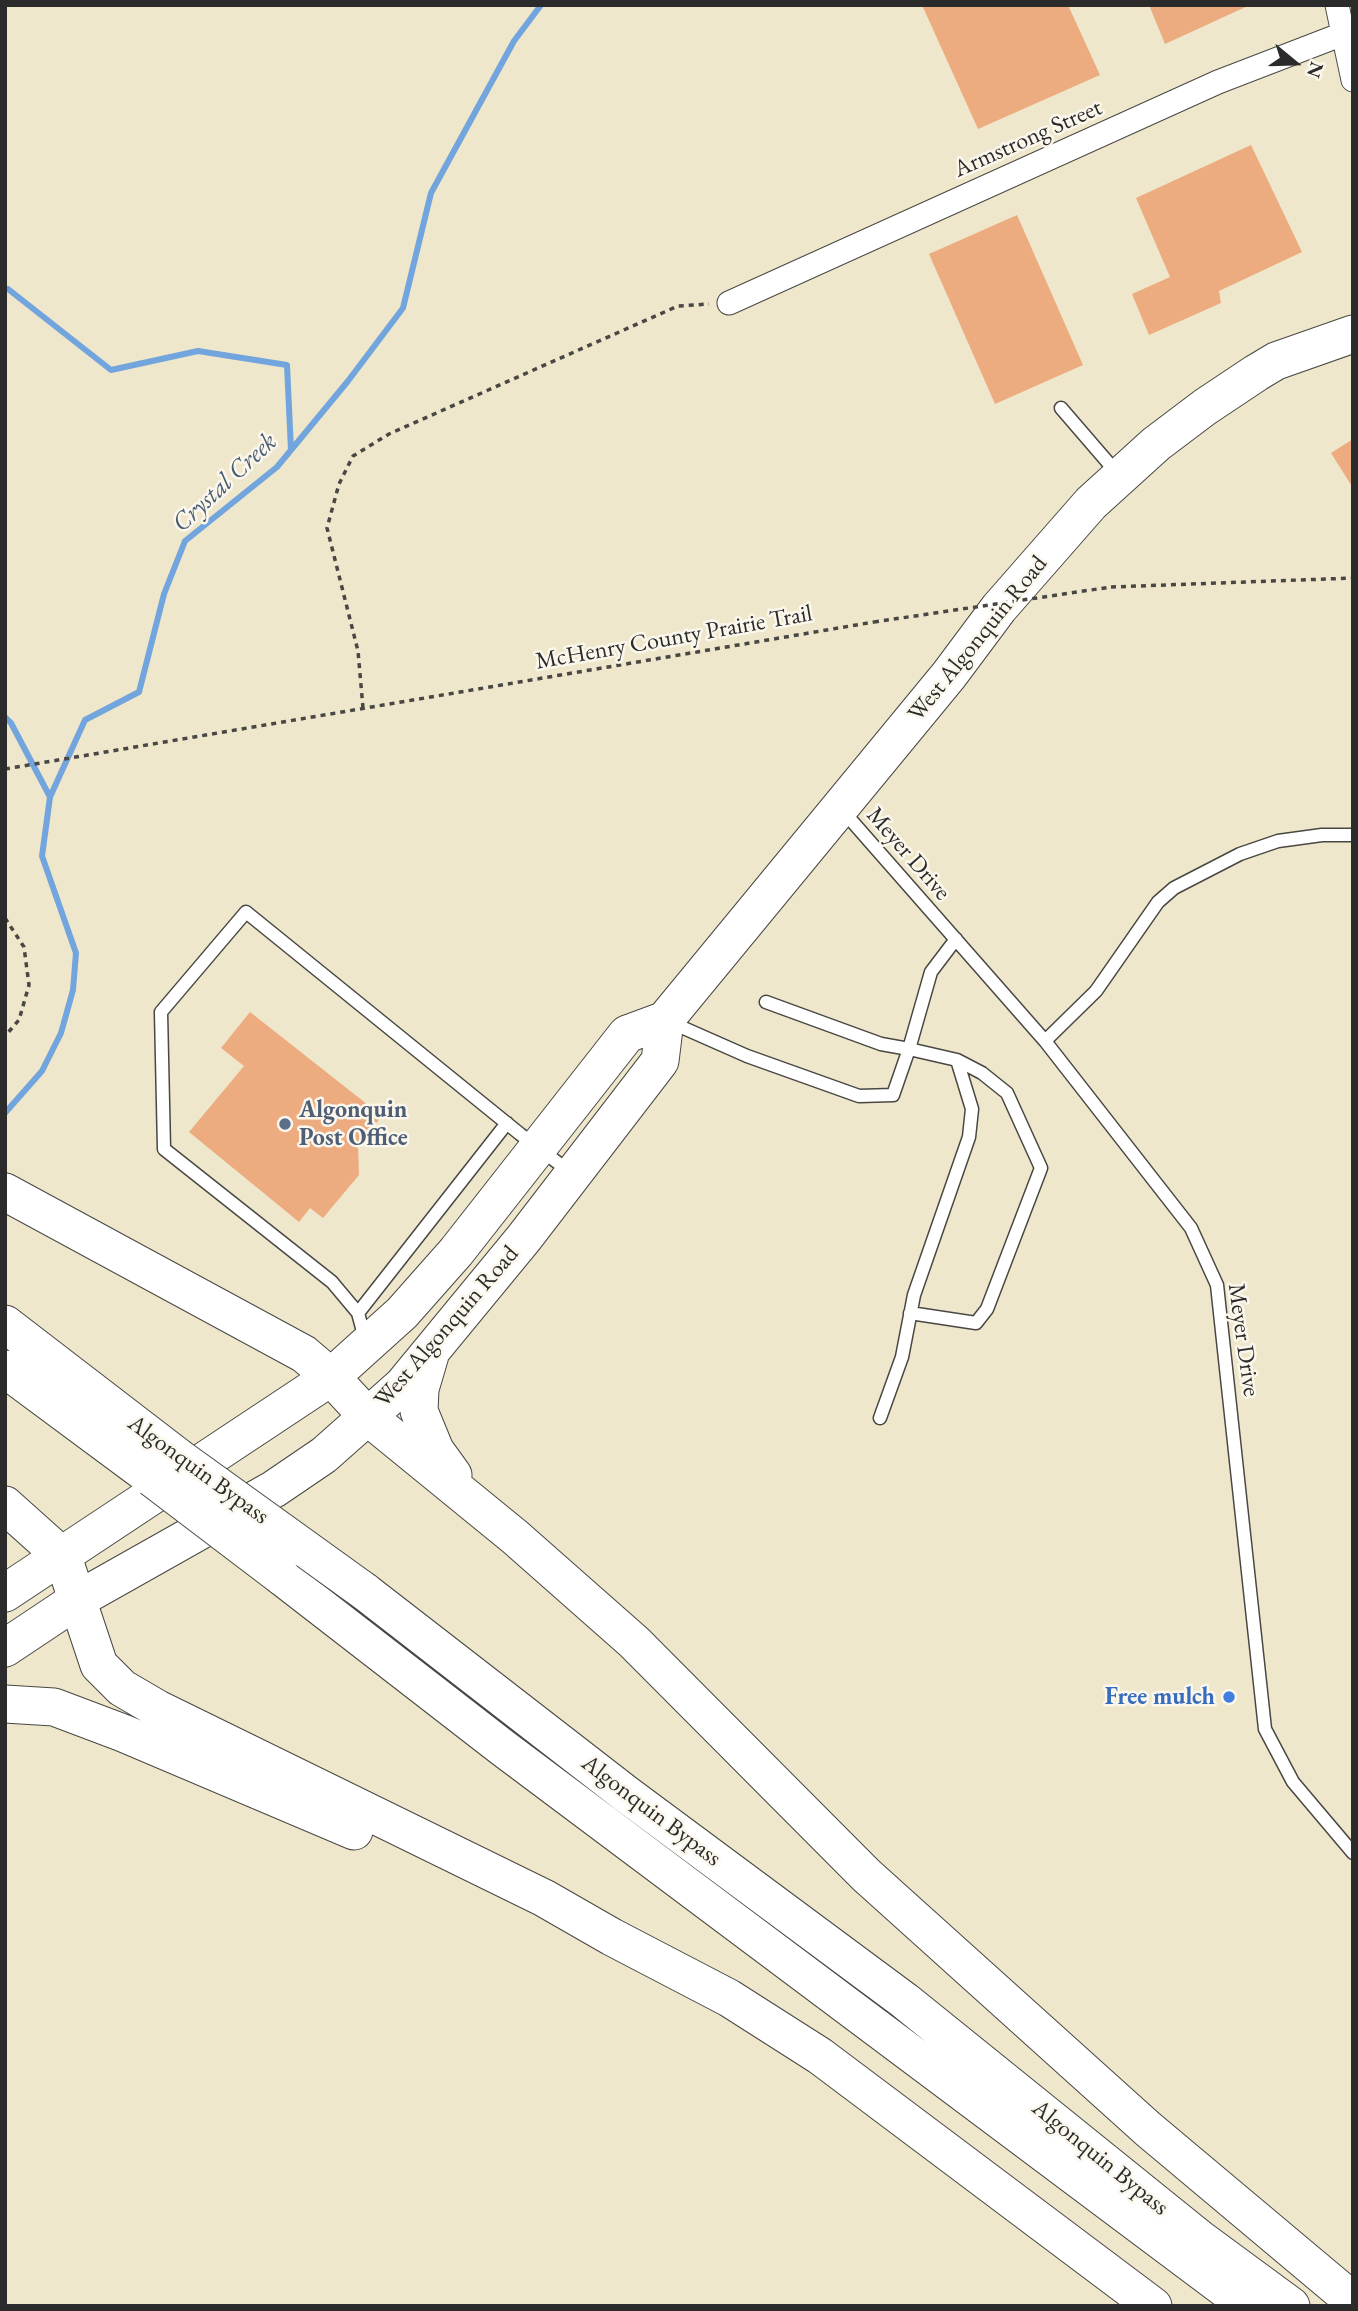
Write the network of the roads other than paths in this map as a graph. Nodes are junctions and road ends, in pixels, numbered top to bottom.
1 (1336, 5) edge
2 (1348, 32) edge
3 (1353, 80) edge
4 (729, 303) road end
5 (1353, 334) edge
6 (1061, 408) dead end
7 (1120, 476) junction
8 (840, 808) junction
9 (1353, 835) edge
10 (956, 939) junction
11 (766, 1002) dead end
12 (665, 1020) junction
13 (1045, 1041) junction
14 (909, 1049) junction
15 (957, 1060) junction
16 (507, 1123) junction
17 (539, 1148) junction
18 (573, 1175) junction
19 (5, 1192) edge
20 (910, 1313) junction
21 (5, 1324) edge
22 (363, 1329) junction
23 (432, 1350) junction
24 (5, 1369) edge
25 (331, 1377) junction
26 (368, 1417) junction
27 (880, 1419) dead end
28 (165, 1467) junction
29 (5, 1504) edge
30 (474, 1505) junction
31 (63, 1557) junction
32 (5, 1593) edge
33 (77, 1600) junction
34 (5, 1648) edge
35 (5, 1704) edge
36 (1353, 1853) edge
37 (612, 1937) junction
38 (1353, 2301) edge
39 (1153, 2306) edge
40 (1248, 2306) edge
41 (1291, 2306) edge

1 - 2 street
2 - 3 street
2 - 4 street, Armstrong Street
5 - 7 main road, West Algonquin Road
6 - 7 lane
7 - 8 main road, West Algonquin Road
8 - 10 lane, Meyer Drive
8 - 12 main road, West Algonquin Road
9 - 13 lane
10 - 13 lane, Meyer Drive
10 - 14 lane
11 - 14 lane
12 - 14 lane
12 - 17 main road, West Algonquin Road
12 - 18 main road, West Algonquin Road
13 - 36 lane, Meyer Drive
14 - 15 lane
15 - 20 lane
15 - 20 lane
16 - 17 lane
16 - 22 lane
16 - 22 lane
17 - 18 lane
17 - 22 main road, West Algonquin Road
18 - 23 main road, West Algonquin Road
19 - 25 main road
20 - 27 lane
21 - 28 main road, Algonquin Bypass
22 - 25 main road, West Algonquin Road
23 - 26 main road, West Algonquin Road
23 - 30 main road
24 - 28 main road, Algonquin Bypass
25 - 26 main road
25 - 31 main road, West Algonquin Road
26 - 30 main road
26 - 33 main road, West Algonquin Road
28 - 40 main road, Algonquin Bypass, bridge
28 - 41 main road, Algonquin Bypass, bridge
29 - 31 main road
30 - 38 main road
31 - 32 main road, West Algonquin Road
31 - 33 main road
33 - 34 main road, West Algonquin Road
33 - 37 main road
35 - 37 main road
37 - 39 main road

